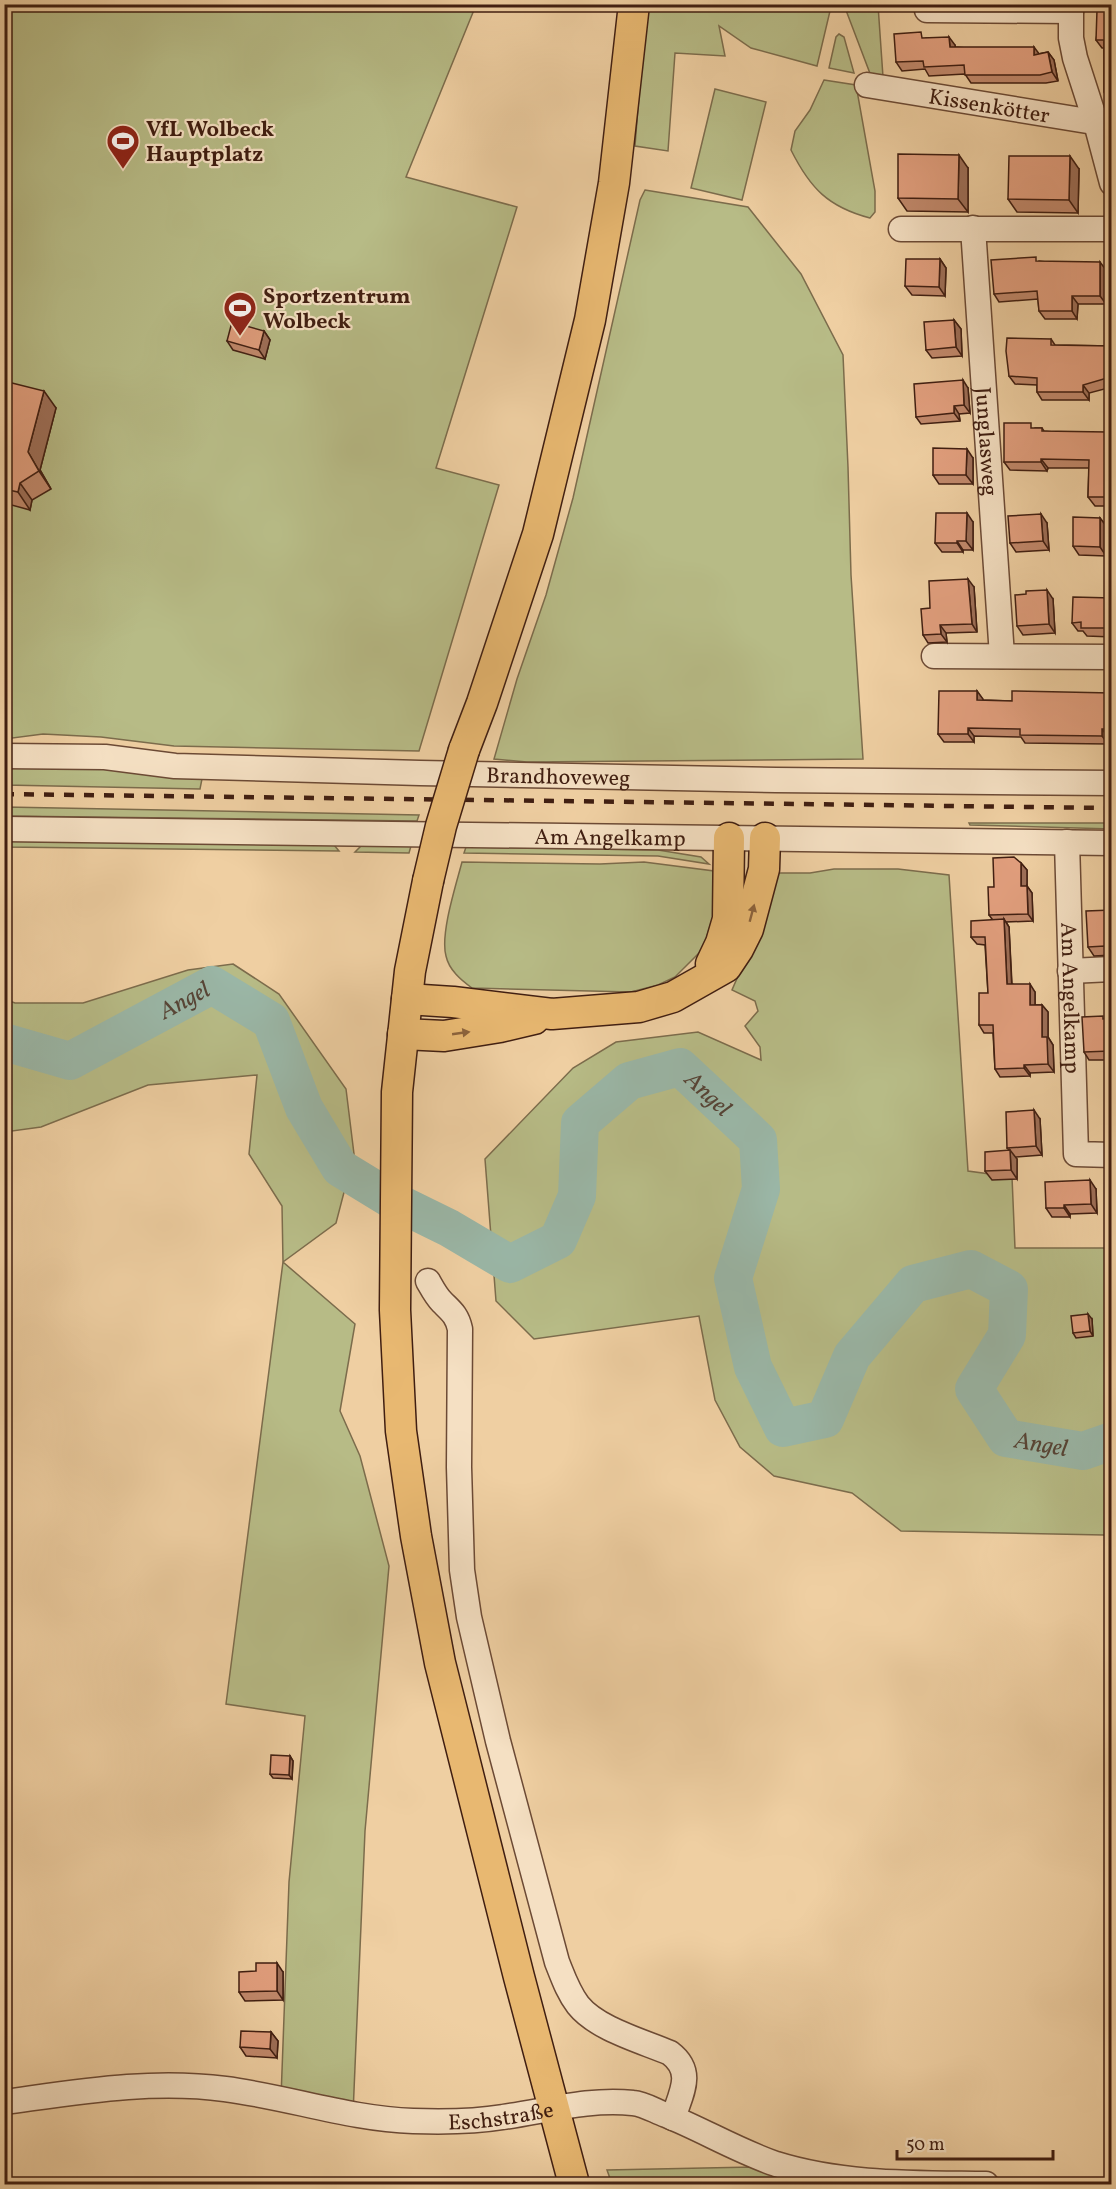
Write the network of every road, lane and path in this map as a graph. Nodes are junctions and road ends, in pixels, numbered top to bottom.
1 (634, 4) edge
2 (1071, 8) edge
3 (927, 10) dead end
4 (867, 84) dead end
5 (1104, 124) edge
6 (1112, 183) edge
7 (973, 228) junction
8 (900, 229) dead end
9 (1112, 229) edge
10 (934, 656) dead end
11 (1002, 656) junction
12 (1112, 657) edge
13 (4, 756) edge
14 (1112, 783) edge
15 (4, 829) edge
16 (729, 838) junction
17 (765, 838) junction
18 (1067, 842) junction
19 (1112, 843) edge
20 (1112, 969) edge
21 (1070, 971) junction
22 (708, 976) junction
23 (407, 999) junction
24 (552, 1014) junction
25 (403, 1034) junction
26 (1112, 1155) edge
27 (428, 1281) dead end
28 (4, 2102) edge
29 (555, 2109) junction
30 (673, 2118) junction
31 (574, 2184) edge
32 (986, 2184) edge

1 - 23 main road, bridge
2 - 3 street
2 - 5 street
4 - 5 street, Kissenkötter
5 - 6 street
7 - 8 street
7 - 9 street
7 - 11 street, Junglasweg
10 - 11 street
11 - 12 street
13 - 14 street, Brandhoveweg
15 - 16 street, Am Angelkamp
16 - 17 street, Am Angelkamp
16 - 22 main road
17 - 18 street, Am Angelkamp
22 -> 17 main road
18 - 19 street, Am Angelkamp
18 - 21 street, Am Angelkamp
20 - 21 street
21 - 26 street, Am Angelkamp
22 - 24 main road
23 - 24 main road
23 - 25 main road
25 -> 24 main road
25 - 29 main road
27 - 30 street
28 - 29 street, Eschstraße
29 - 30 street, Eschstraße
29 - 31 main road
30 - 32 street, Eschstraße

